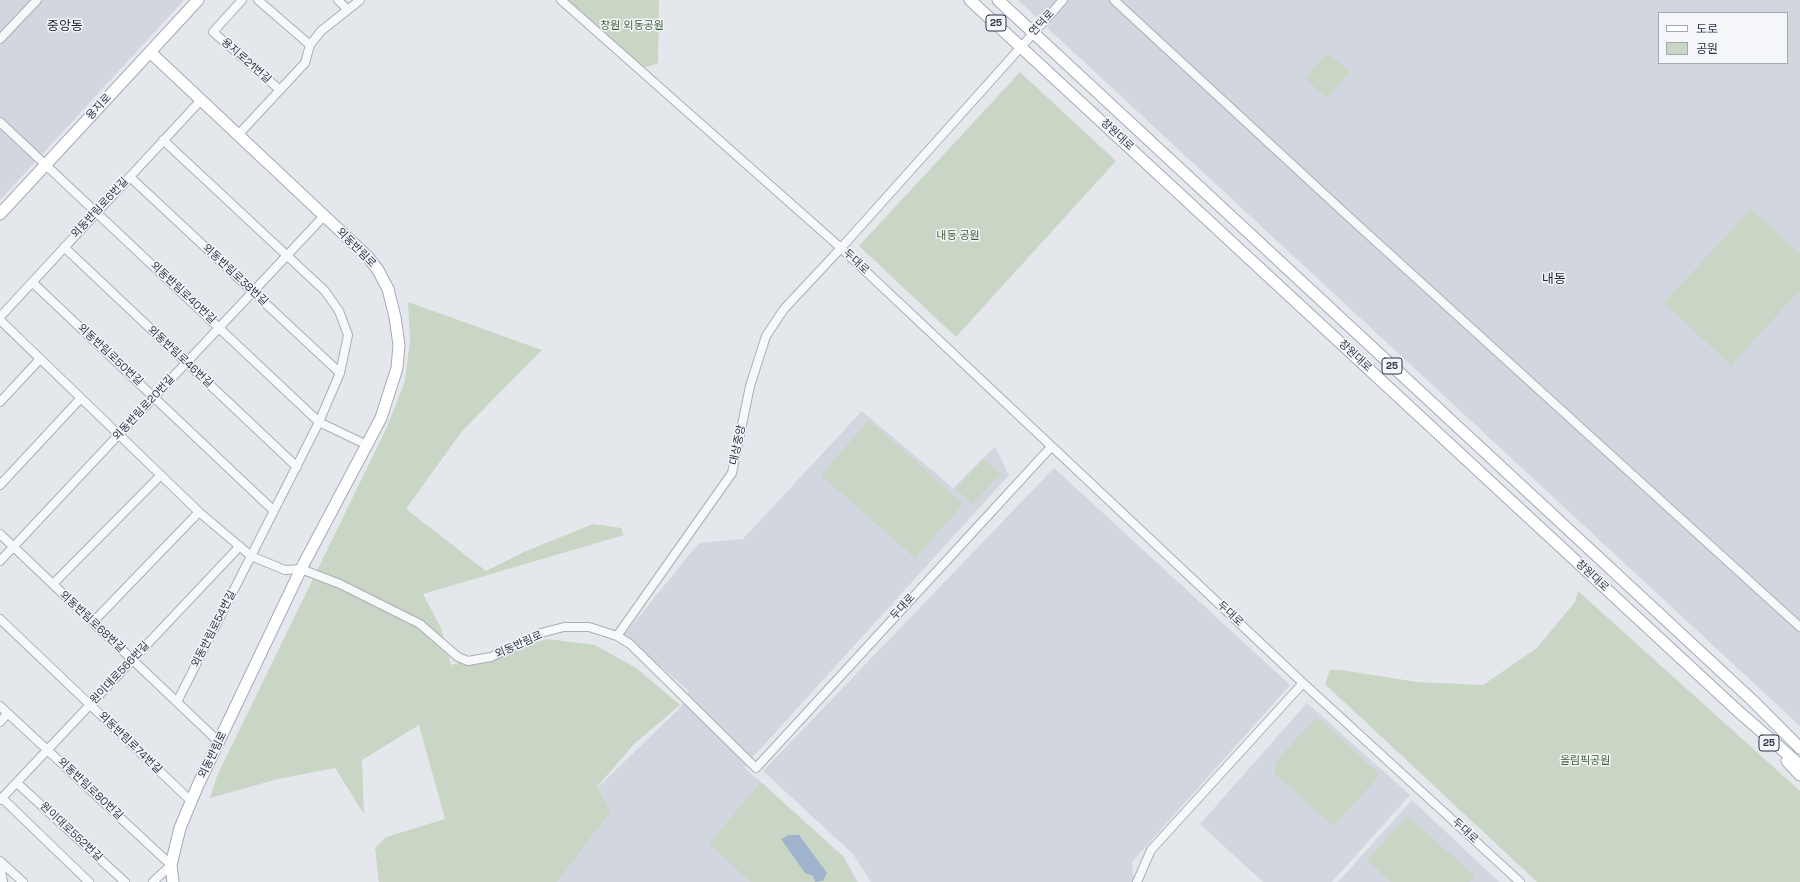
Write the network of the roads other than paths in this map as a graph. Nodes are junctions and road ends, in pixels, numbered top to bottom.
1 (37, 0) edge
2 (198, 0) edge
3 (242, 0) edge
4 (258, 0) edge
5 (338, 0) edge
6 (360, 0) edge
7 (561, 0) edge
8 (970, 0) edge
9 (998, 0) edge
10 (1063, 0) edge
11 (1114, 0) edge
12 (347, 9) junction
13 (1033, 32) junction
14 (0, 39) edge
15 (310, 45) junction
16 (1021, 46) junction
17 (150, 52) junction
18 (280, 90) junction
19 (201, 100) junction
20 (0, 122) edge
21 (238, 135) junction
22 (164, 140) junction
23 (46, 164) junction
24 (130, 177) junction
25 (97, 212) junction
26 (0, 214) edge
27 (324, 216) junction
28 (64, 247) junction
29 (841, 248) junction
30 (287, 256) junction
31 (32, 282) junction
32 (253, 292) junction
33 (0, 316) edge
34 (0, 320) edge
35 (219, 328) junction
36 (40, 359) junction
37 (186, 363) junction
38 (340, 373) junction
39 (154, 397) junction
40 (81, 398) junction
41 (0, 402) edge
42 (319, 422) junction
43 (119, 435) junction
44 (368, 445) junction
45 (1050, 447) junction
46 (297, 467) junction
47 (161, 475) junction
48 (0, 485) edge
49 (274, 511) junction
50 (199, 512) junction
51 (0, 534) edge
52 (240, 546) junction
53 (13, 547) junction
54 (251, 556) junction
55 (0, 561) edge
56 (301, 568) junction
57 (53, 584) junction
58 (0, 619) edge
59 (93, 622) junction
60 (1800, 627) edge
61 (617, 636) junction
62 (132, 659) junction
63 (1303, 683) junction
64 (1751, 699) junction
65 (177, 702) junction
66 (90, 705) junction
67 (0, 706) edge
68 (1739, 712) junction
69 (7, 714) junction
70 (0, 722) edge
71 (1800, 740) edge
72 (220, 742) junction
73 (1800, 748) edge
74 (48, 751) junction
75 (1800, 765) edge
76 (756, 768) joint
77 (1800, 775) edge
78 (17, 783) junction
79 (1, 800) edge
80 (191, 801) junction
81 (0, 861) edge
82 (0, 865) edge
83 (171, 865) junction
84 (3, 882) edge
85 (23, 882) edge
86 (89, 882) edge
87 (125, 882) edge
88 (153, 882) edge
89 (173, 882) edge
90 (1137, 882) edge
91 (1520, 882) edge

1 - 14 street
2 - 17 main road, 용지로
3 - 18 street, 용지로21번길
4 - 15 street
5 - 12 street
6 - 12 street, 용지로21번길
7 - 29 street
8 - 16 main road, 창원대로 / 25
9 - 13 main road, 창원대로 / 25
10 - 13 street, 연덕로
11 - 60 street
12 - 15 street, 용지로21번길
13 - 16 street, 연덕로
13 - 64 main road, 창원대로 / 25
15 - 18 street, 용지로21번길
16 - 29 street, 두대로
16 - 68 main road, 창원대로 / 25
17 - 19 main road, 외동반림로
17 - 23 main road, 용지로
18 - 21 street, 용지로21번길
19 - 21 main road, 외동반림로
19 - 22 street, 외동반림로6번길
20 - 23 street, 외동반림로40번길
21 - 27 main road, 외동반림로
22 - 24 street, 외동반림로6번길
22 - 30 street
23 - 25 street, 외동반림로40번길
23 - 26 main road, 용지로
24 - 25 street, 외동반림로6번길
24 - 32 street, 외동반림로38번길
25 - 28 street, 외동반림로6번길
25 - 35 street, 외동반림로40번길
27 - 30 street, 외동반림로20번길
27 - 44 main road, 외동반림로
28 - 31 street, 외동반림로6번길
28 - 37 street, 외동반림로46번길
29 - 45 street, 두대로
29 - 61 street, 대상중앙
30 - 32 street, 외동반림로20번길
30 - 38 street
31 - 33 street, 외동반림로6번길
31 - 39 street, 외동반림로50번길
32 - 35 street, 외동반림로20번길
32 - 38 street, 외동반림로38번길
34 - 36 street
35 - 37 street, 외동반림로20번길
35 - 42 street, 외동반림로40번길
36 - 40 street
36 - 41 street
37 - 39 street, 외동반림로20번길
37 - 46 street, 외동반림로46번길
38 - 42 street
39 - 43 street, 외동반림로20번길
39 - 49 street, 외동반림로50번길
40 - 43 street
40 - 48 street
42 - 44 street, 외동반림로40번길
42 - 46 street, 외동반림로54번길
43 - 47 street
43 - 53 street, 외동반림로20번길
44 - 56 main road, 외동반림로
45 - 63 street, 두대로
45 - 76 street, 두대로
46 - 49 street, 외동반림로54번길
47 - 50 street
47 - 57 street
49 - 54 street, 외동반림로54번길
50 - 52 street
50 - 59 street
51 - 53 street, 외동반림로68번길
52 - 54 street
52 - 62 street, 원이대로566번길
53 - 55 street, 외동반림로20번길
53 - 57 street, 외동반림로68번길
54 - 56 street
54 - 65 street, 외동반림로54번길
56 - 61 street, 외동반림로
56 - 72 main road, 외동반림로
57 - 59 street, 외동반림로68번길
58 - 66 street, 외동반림로74번길
59 - 62 street, 외동반림로68번길
61 - 76 street, 외동반림로
62 - 65 street, 외동반림로68번길
62 - 66 street, 원이대로566번길
63 - 90 street
63 - 91 street, 두대로
64 - 71 main road, 창원대로 / 25
64 - 73 main road, 창원대로 / 25
65 - 72 street, 외동반림로68번길
66 - 74 street, 원이대로566번길
66 - 80 street, 외동반림로74번길
67 - 69 street, 외동반림로80번길
68 - 75 main road, 창원대로 / 25
68 - 77 main road, 창원대로 / 25
69 - 70 street
69 - 74 street, 외동반림로80번길
72 - 80 main road, 외동반림로
74 - 78 street, 원이대로566번길
74 - 83 street, 외동반림로80번길
78 - 79 street, 원이대로566번길
78 - 87 street, 원이대로552번길
79 - 86 street
80 - 83 main road, 외동반림로
81 - 85 street
82 - 84 street
83 - 88 street
83 - 89 main road, 외동반림로

